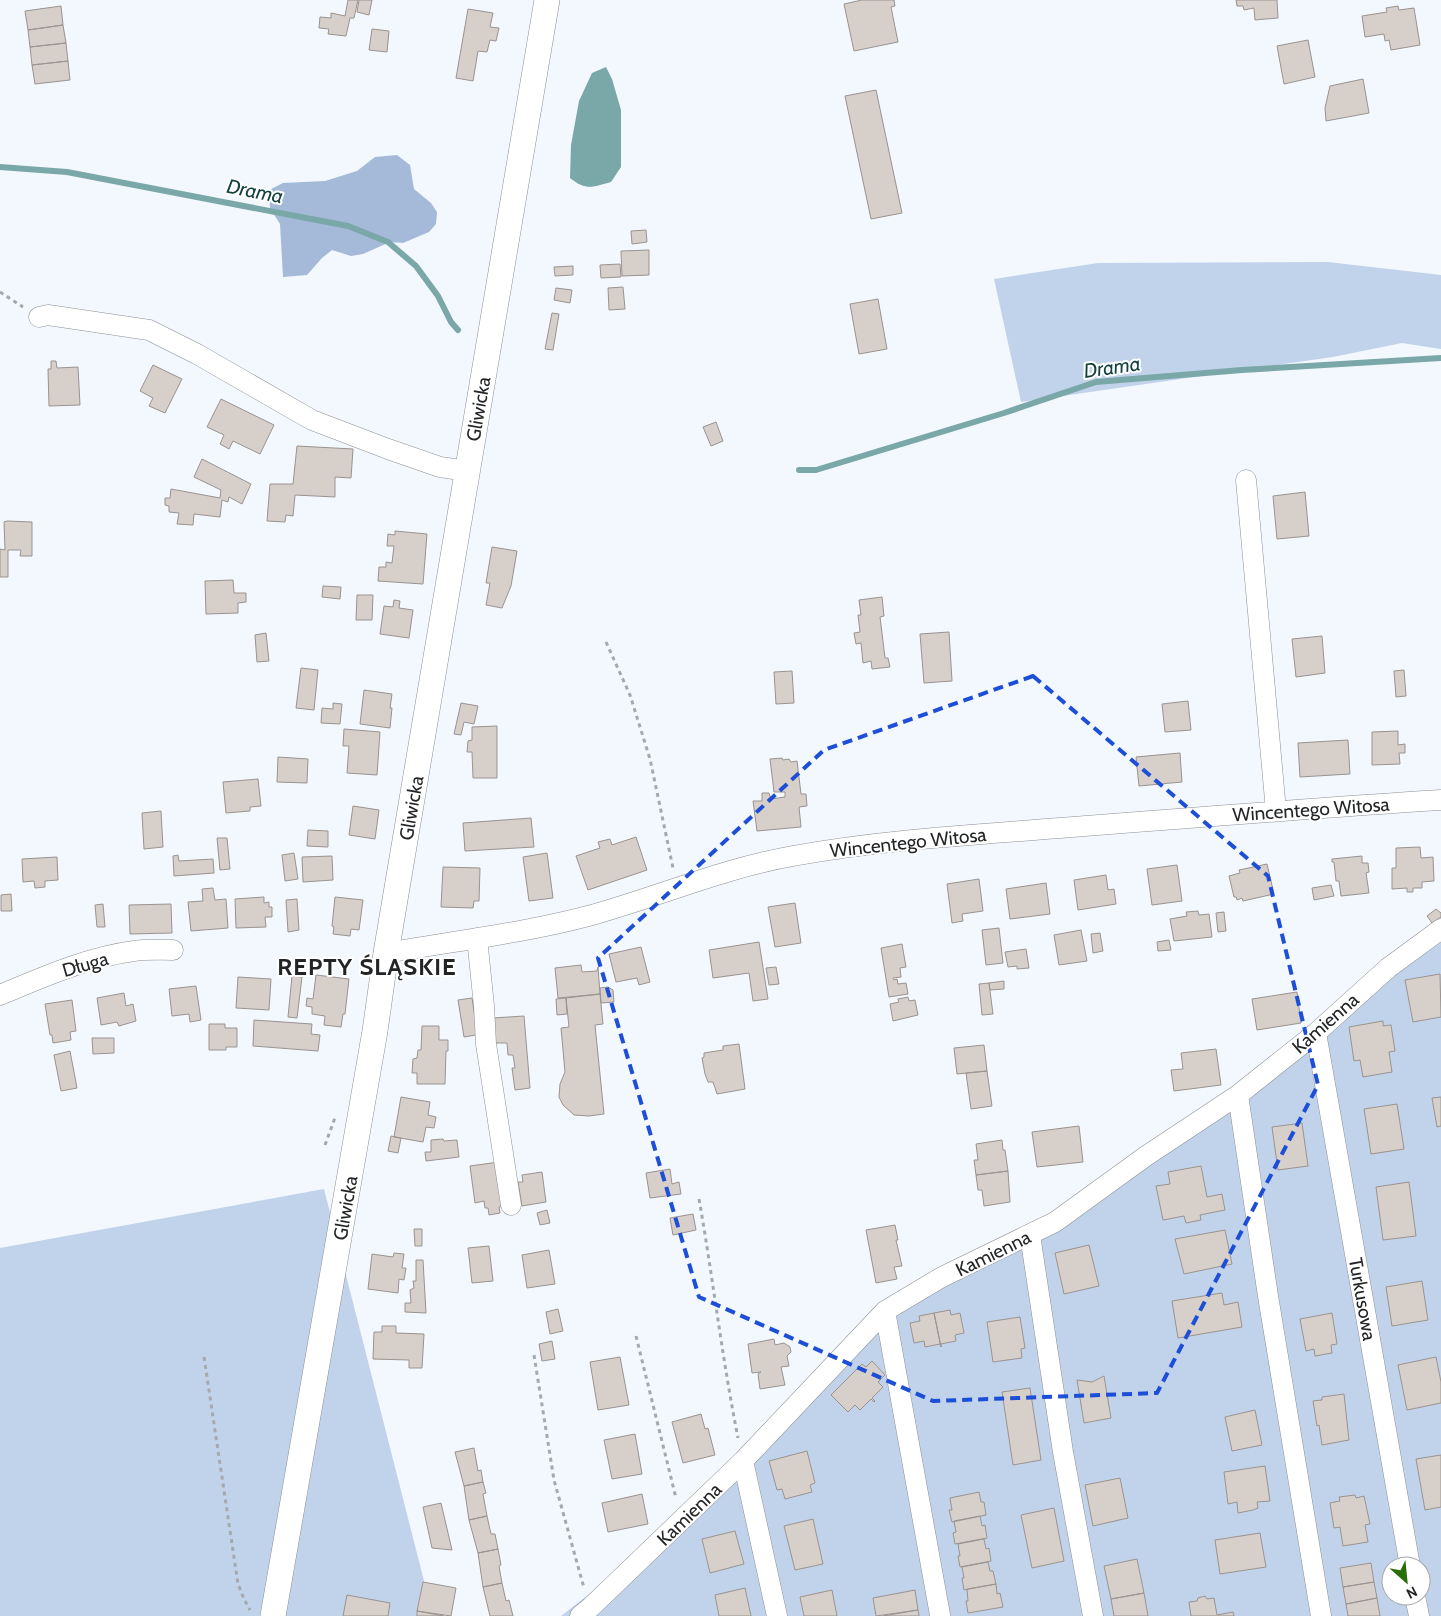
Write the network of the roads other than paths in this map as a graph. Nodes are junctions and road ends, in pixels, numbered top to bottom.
1 (547, 0) edge
2 (38, 317) road end
3 (468, 471) junction
4 (1246, 480) dead end
5 (1441, 800) edge
6 (1276, 811) junction
7 (1441, 929) edge
8 (476, 938) junction
9 (173, 950) dead end
10 (386, 953) junction
11 (0, 995) edge
12 (1316, 1033) junction
13 (1238, 1095) junction
14 (511, 1204) dead end
15 (1030, 1235) junction
16 (885, 1311) junction
17 (743, 1461) junction
18 (1408, 1556) edge
19 (585, 1612) edge
20 (262, 1614) edge
21 (940, 1615) edge
22 (778, 1616) edge
23 (1093, 1616) edge
24 (1321, 1616) edge

1 - 3 main road, Gliwicka
2 - 3 street
3 - 10 main road, Gliwicka
4 - 6 street
5 - 6 street, Wincentego Witosa
6 - 8 street, Wincentego Witosa
7 - 12 street, Kamienna
8 - 10 street, Wincentego Witosa
8 - 14 street
9 - 11 street, Długa
10 - 20 main road, Gliwicka
12 - 13 street, Kamienna
12 - 18 street, Turkusowa
13 - 15 street, Kamienna
13 - 24 street
15 - 16 street, Kamienna
15 - 23 street
16 - 17 street, Kamienna
16 - 21 street
17 - 19 street, Kamienna
17 - 22 street

